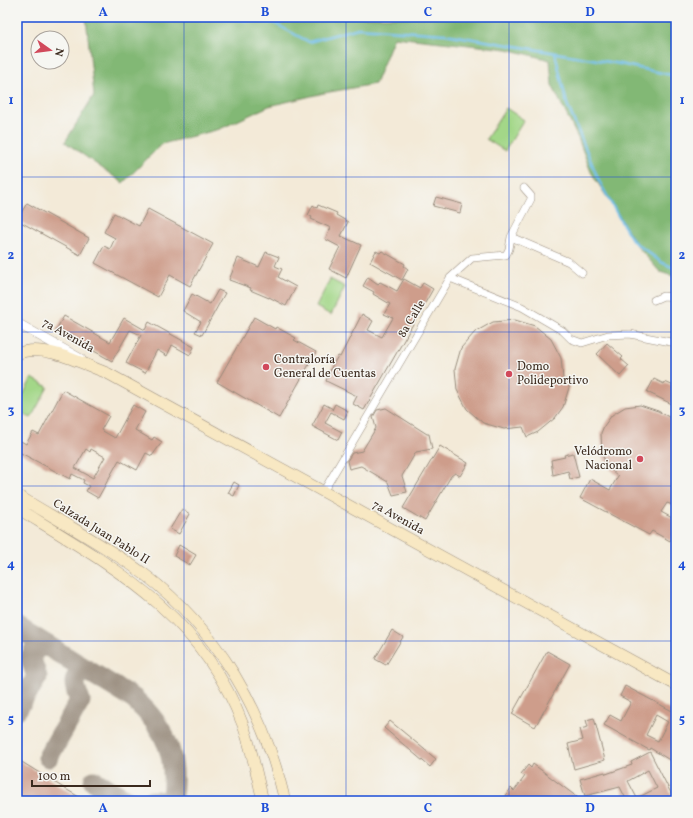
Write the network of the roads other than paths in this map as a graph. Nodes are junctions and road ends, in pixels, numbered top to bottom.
1 (524, 188) dead end
2 (511, 237) junction
3 (582, 273) dead end
4 (450, 278) junction
5 (676, 297) edge
6 (654, 300) dead end
7 (17, 323) edge
8 (676, 343) edge
9 (17, 354) edge
10 (107, 373) junction
11 (323, 492) junction
12 (17, 496) edge
13 (17, 508) edge
14 (676, 685) edge
15 (263, 801) edge
16 (285, 801) edge

1 - 2 street, 8a Calle
2 - 3 street
2 - 4 street, 8a Calle
4 - 8 street
4 - 11 street, 8a Calle
5 - 6 street
7 - 10 street, 7a Avenida
9 - 10 main road, 7a Avenida
10 - 11 main road, 7a Avenida
11 - 14 main road, 7a Avenida
12 - 16 main road, Calzada Juan Pablo II
13 - 15 main road, Calzada Juan Pablo II

